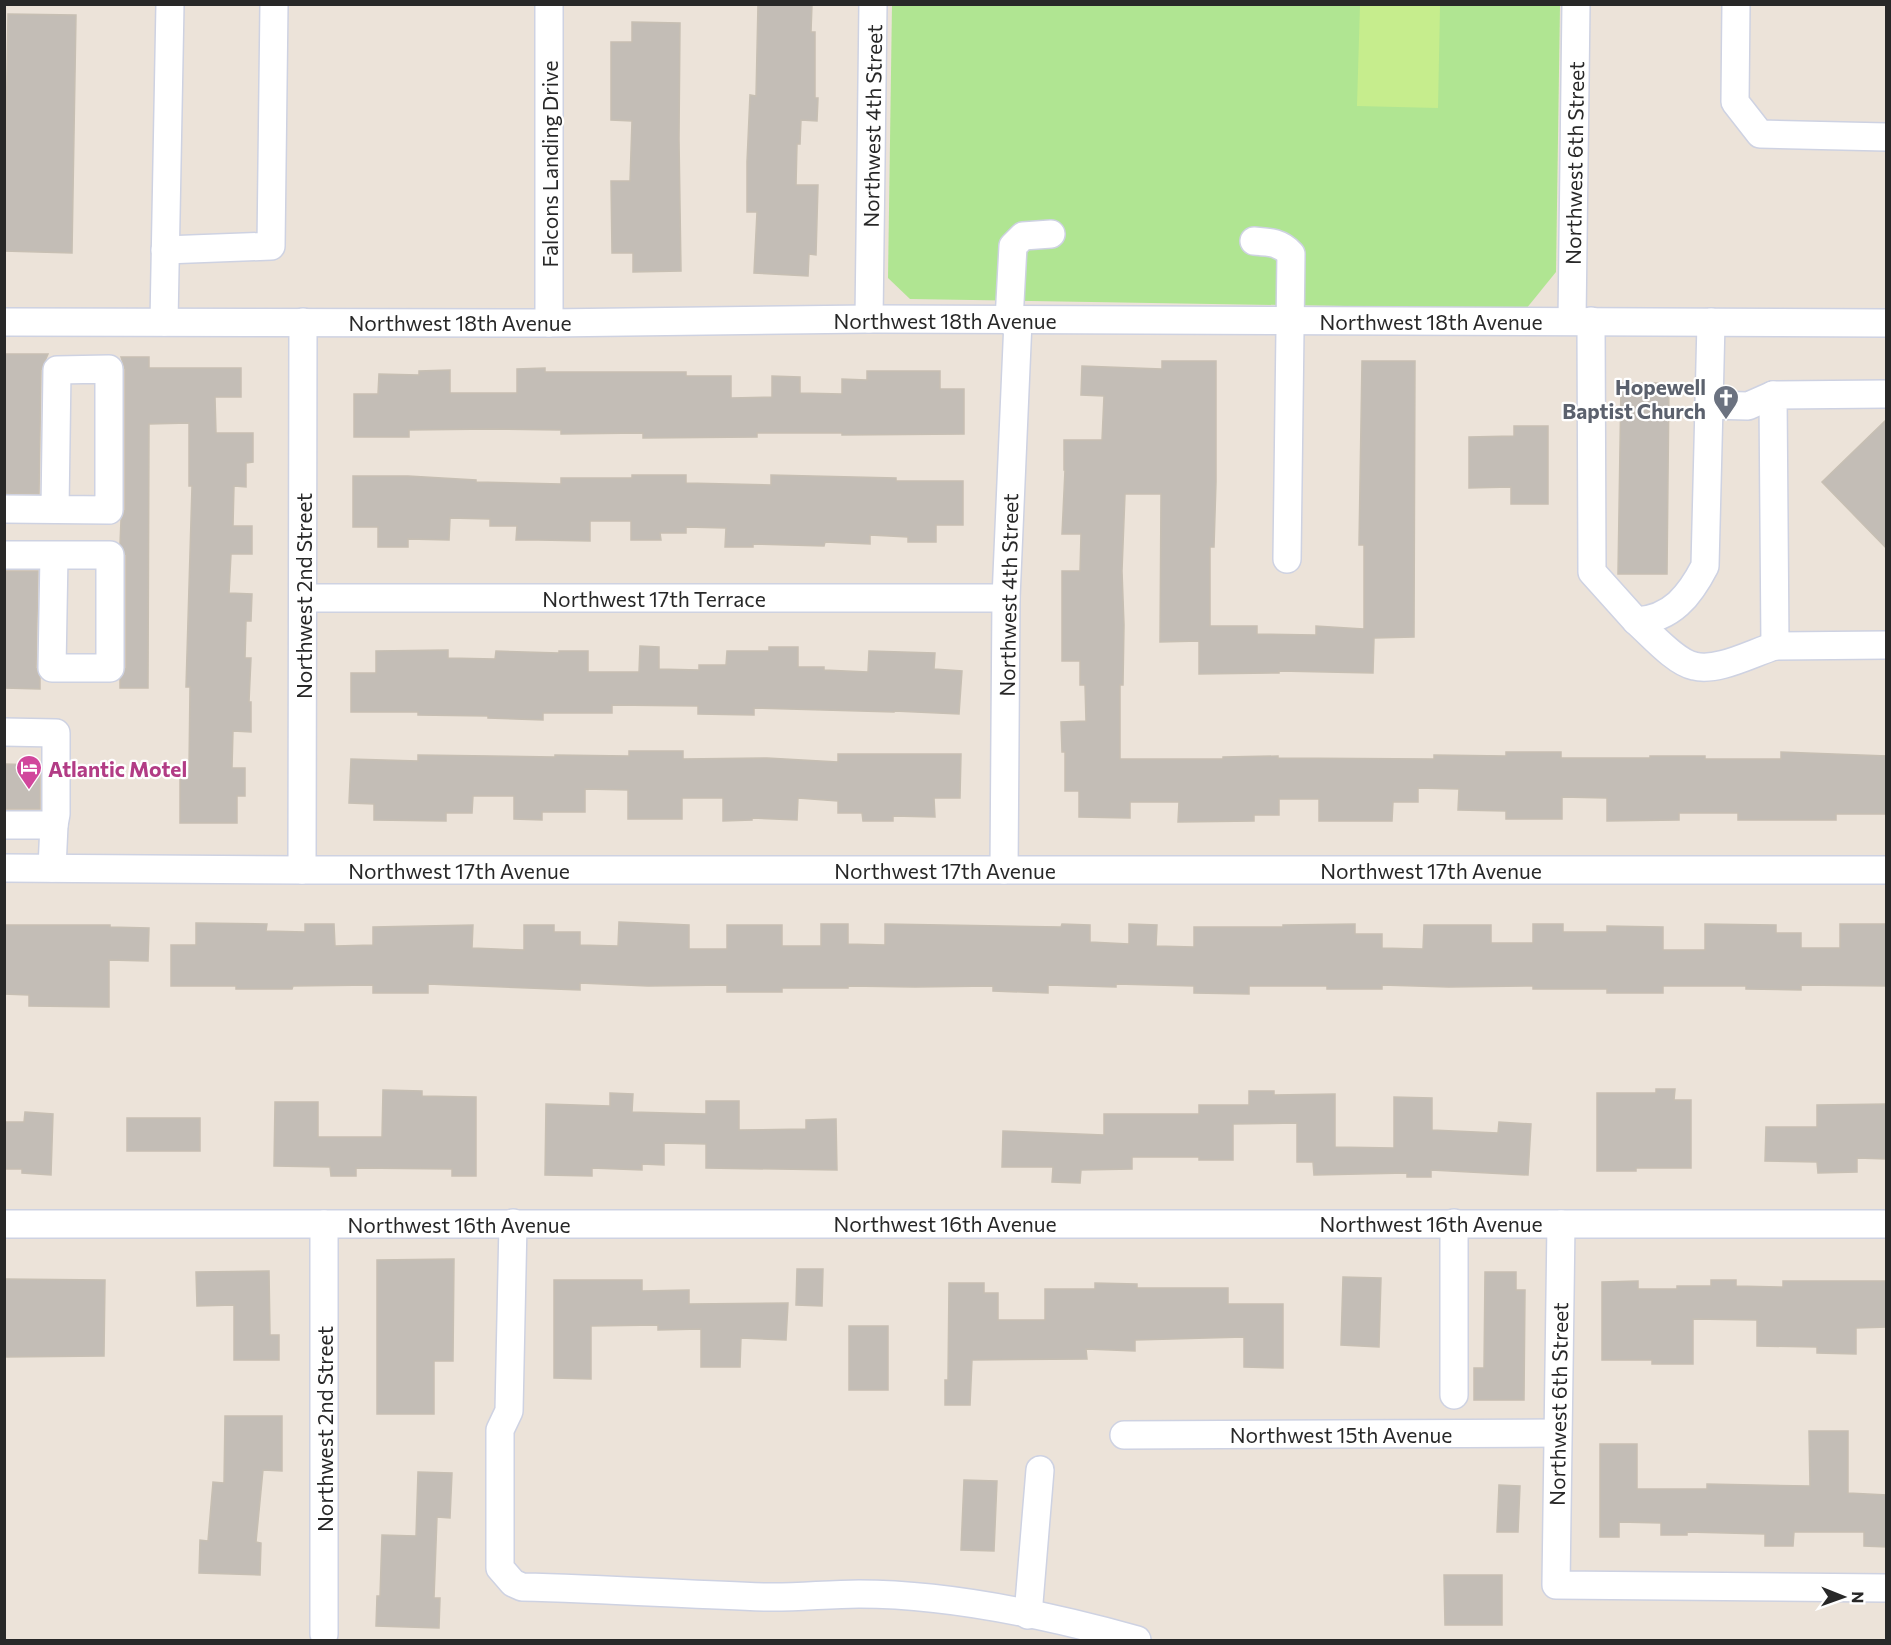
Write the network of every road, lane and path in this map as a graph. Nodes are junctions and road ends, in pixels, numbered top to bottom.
1 (171, 4) edge
2 (274, 4) edge
3 (549, 4) edge
4 (873, 4) edge
5 (1576, 4) edge
6 (1736, 4) edge
7 (1887, 137) edge
8 (1051, 234) dead end
9 (1254, 241) dead end
10 (165, 250) junction
11 (869, 319) junction
12 (1013, 321) junction
13 (1291, 321) junction
14 (1582, 321) junction
15 (4, 322) edge
16 (164, 322) junction
17 (303, 322) junction
18 (549, 322) junction
19 (1711, 322) junction
20 (1887, 323) edge
21 (1887, 394) edge
22 (1773, 395) junction
23 (1709, 405) junction
24 (4, 509) edge
25 (55, 509) junction
26 (109, 510) junction
27 (4, 555) edge
28 (54, 555) junction
29 (110, 555) junction
30 (1287, 559) dead end
31 (303, 598) junction
32 (1006, 598) junction
33 (1636, 621) junction
34 (1887, 645) edge
35 (1775, 646) junction
36 (4, 732) edge
37 (4, 825) edge
38 (54, 825) junction
39 (4, 868) edge
40 (52, 868) junction
41 (302, 870) junction
42 (1004, 870) junction
43 (1887, 870) edge
44 (513, 1223) junction
45 (4, 1224) edge
46 (324, 1224) junction
47 (1454, 1224) junction
48 (1561, 1224) junction
49 (1887, 1224) edge
50 (1454, 1395) dead end
51 (1557, 1433) junction
52 (1124, 1435) dead end
53 (1040, 1470) dead end
54 (1887, 1588) edge
55 (1028, 1615) junction
56 (324, 1634) dead end
57 (1137, 1641) edge

1 - 10 street
2 - 10 street
3 - 18 street, Falcons Landing Drive
4 - 11 street, Northwest 4th Street
5 - 14 street, Northwest 6th Street
6 - 7 street
8 - 12 street, Northwest 4th Street
9 - 13 street
10 - 16 street
11 - 12 street, Northwest 18th Avenue
11 - 18 street, Northwest 18th Avenue
12 - 13 street, Northwest 18th Avenue
12 - 32 street, Northwest 4th Street
13 - 14 street, Northwest 18th Avenue
13 - 30 street
14 - 19 street, Northwest 18th Avenue
14 - 33 street, Northwest 6th Street
15 - 16 street, Northwest 18th Avenue
16 - 17 street, Northwest 18th Avenue
17 - 18 street, Northwest 18th Avenue
17 - 31 street, Northwest 2nd Street
19 - 20 street, Northwest 18th Avenue
19 - 23 street
21 - 22 street
22 - 23 street
22 - 35 street
23 - 33 street
24 - 25 street
25 - 26 street
25 - 26 street
26 - 29 street
27 - 28 street
28 - 29 street
28 - 29 street
31 - 32 street, Northwest 17th Terrace
31 - 41 street, Northwest 2nd Street
32 - 42 street, Northwest 4th Street
33 - 35 street, Northwest 6th Street
34 - 35 street, Northwest 6th Street
36 - 38 street
37 - 38 street
38 - 40 street
39 - 40 street, Northwest 17th Avenue
40 - 41 street, Northwest 17th Avenue
41 - 42 street, Northwest 17th Avenue
42 - 43 street, Northwest 17th Avenue
44 - 46 street, Northwest 16th Avenue
44 - 47 street, Northwest 16th Avenue
44 - 55 street
45 - 46 street, Northwest 16th Avenue
46 - 56 street, Northwest 2nd Street
47 - 48 street, Northwest 16th Avenue
47 - 50 street
48 - 49 street, Northwest 16th Avenue
48 - 51 street, Northwest 6th Street
51 - 52 street, Northwest 15th Avenue
51 - 54 street, Northwest 6th Street
53 - 55 street
55 - 57 street

